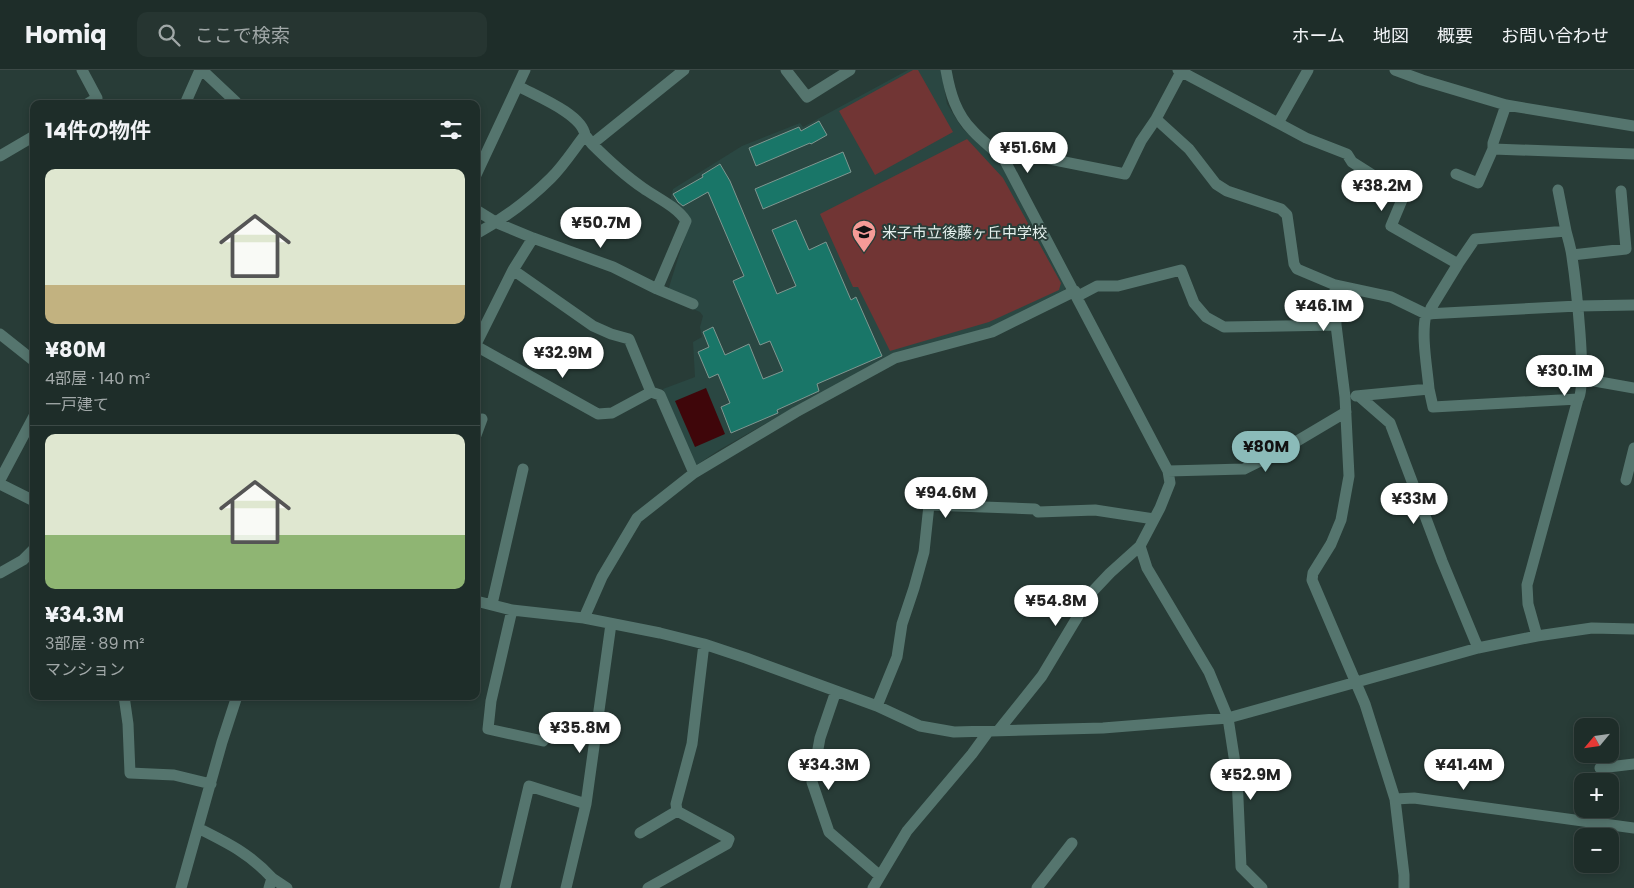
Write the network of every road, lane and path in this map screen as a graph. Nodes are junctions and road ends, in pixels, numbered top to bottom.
1 (82, 70) edge
2 (201, 70) edge
3 (525, 70) edge
4 (684, 70) edge
5 (786, 70) edge
6 (850, 70) edge
7 (946, 70) edge
8 (1308, 70) edge
9 (1395, 70) edge
10 (1180, 71) edge
11 (518, 86) junction
12 (94, 100) edge
13 (188, 100) edge
14 (234, 100) edge
15 (1506, 105) junction
16 (1156, 119) junction
17 (1278, 124) junction
18 (1634, 126) edge
19 (30, 138) edge
20 (589, 139) junction
21 (1493, 149) junction
22 (998, 152) junction
23 (1634, 154) edge
24 (0, 156) edge
25 (480, 167) edge
26 (1456, 174) dead end
27 (1558, 190) dead end
28 (1621, 191) dead end
29 (480, 212) edge
30 (497, 223) junction
31 (1566, 230) junction
32 (480, 232) edge
33 (533, 238) junction
34 (1572, 255) junction
35 (1458, 264) junction
36 (513, 270) junction
37 (1335, 285) junction
38 (656, 289) junction
39 (1076, 293) junction
40 (693, 304) dead end
41 (1634, 305) edge
42 (1578, 306) junction
43 (1429, 314) junction
44 (1336, 325) junction
45 (0, 334) edge
46 (480, 337) edge
47 (480, 347) edge
48 (30, 358) edge
49 (1582, 379) junction
50 (1634, 388) edge
51 (1429, 389) junction
52 (651, 392) junction
53 (1359, 396) junction
54 (1345, 397) junction
55 (1578, 399) junction
56 (1346, 412) junction
57 (482, 418) dead end
58 (30, 424) edge
59 (480, 424) edge
60 (1634, 448) edge
61 (523, 469) dead end
62 (1168, 471) junction
63 (694, 473) junction
64 (0, 480) edge
65 (1626, 480) dead end
66 (0, 484) edge
67 (30, 499) edge
68 (1154, 519) junction
69 (1140, 546) junction
70 (30, 553) edge
71 (0, 573) edge
72 (480, 602) edge
73 (492, 604) junction
74 (512, 610) junction
75 (584, 618) junction
76 (611, 624) junction
77 (1634, 629) edge
78 (1537, 636) junction
79 (704, 644) junction
80 (1478, 648) junction
81 (1357, 682) junction
82 (836, 691) junction
83 (125, 700) edge
84 (236, 700) edge
85 (877, 706) junction
86 (1228, 718) junction
87 (993, 732) junction
88 (543, 740) dead end
89 (1634, 764) edge
90 (1600, 768) dead end
91 (210, 784) junction
92 (1395, 798) junction
93 (586, 804) junction
94 (677, 811) junction
95 (198, 828) junction
96 (1634, 828) edge
97 (640, 833) dead end
98 (1072, 842) dead end
99 (880, 876) junction
100 (270, 883) edge
101 (182, 888) edge
102 (288, 888) edge
103 (505, 888) edge
104 (566, 888) edge
105 (648, 888) edge
106 (874, 888) edge
107 (1038, 888) edge
108 (1262, 888) edge
109 (1404, 888) edge

1 - 12 street
2 - 13 street
2 - 14 street
3 - 11 street
4 - 20 street
5 - 6 street
7 - 22 street
8 - 17 street
9 - 15 street
10 - 16 street
10 - 17 street
11 - 20 street
11 - 25 street
15 - 18 street
15 - 21 street
16 - 22 street
16 - 37 street
17 - 35 street
19 - 24 street
20 - 30 street
20 - 38 street
21 - 23 street
21 - 26 street
22 - 39 street
27 - 31 street
28 - 34 street
29 - 30 street
30 - 32 street
30 - 33 street
31 - 34 street
31 - 35 street
33 - 36 street
33 - 38 street
34 - 42 street
35 - 43 street
36 - 46 street
36 - 52 street
37 - 43 street
37 - 44 street
38 - 40 street
39 - 44 street
39 - 62 street
39 - 63 street
41 - 42 street
42 - 43 street
42 - 49 street
43 - 51 street
44 - 54 street
45 - 48 street
47 - 52 street
49 - 50 street
49 - 55 street
51 - 53 street
51 - 55 street
52 - 63 street
53 - 54 street
53 - 80 street
54 - 56 street
55 - 78 street
56 - 62 street
56 - 81 street
57 - 59 street
58 - 64 street
60 - 65 street
61 - 73 street
62 - 68 street
63 - 75 street
66 - 67 street
68 - 69 street
68 - 85 street
69 - 86 street
69 - 87 street
70 - 71 street
72 - 73 street
73 - 74 street
74 - 75 street
74 - 88 street
75 - 76 street
76 - 79 street
76 - 93 street
77 - 78 street
78 - 80 street
79 - 82 street
79 - 94 street
80 - 81 street
81 - 86 street
81 - 92 street
82 - 85 street
82 - 99 street
83 - 91 street
84 - 91 street
85 - 87 street
86 - 87 street
86 - 108 street
87 - 99 street
89 - 90 street
91 - 95 street
92 - 96 street
92 - 109 street
93 - 103 street
93 - 104 street
94 - 97 street
94 - 105 street
95 - 100 street
95 - 101 street
98 - 107 street
99 - 106 street
100 - 102 street

